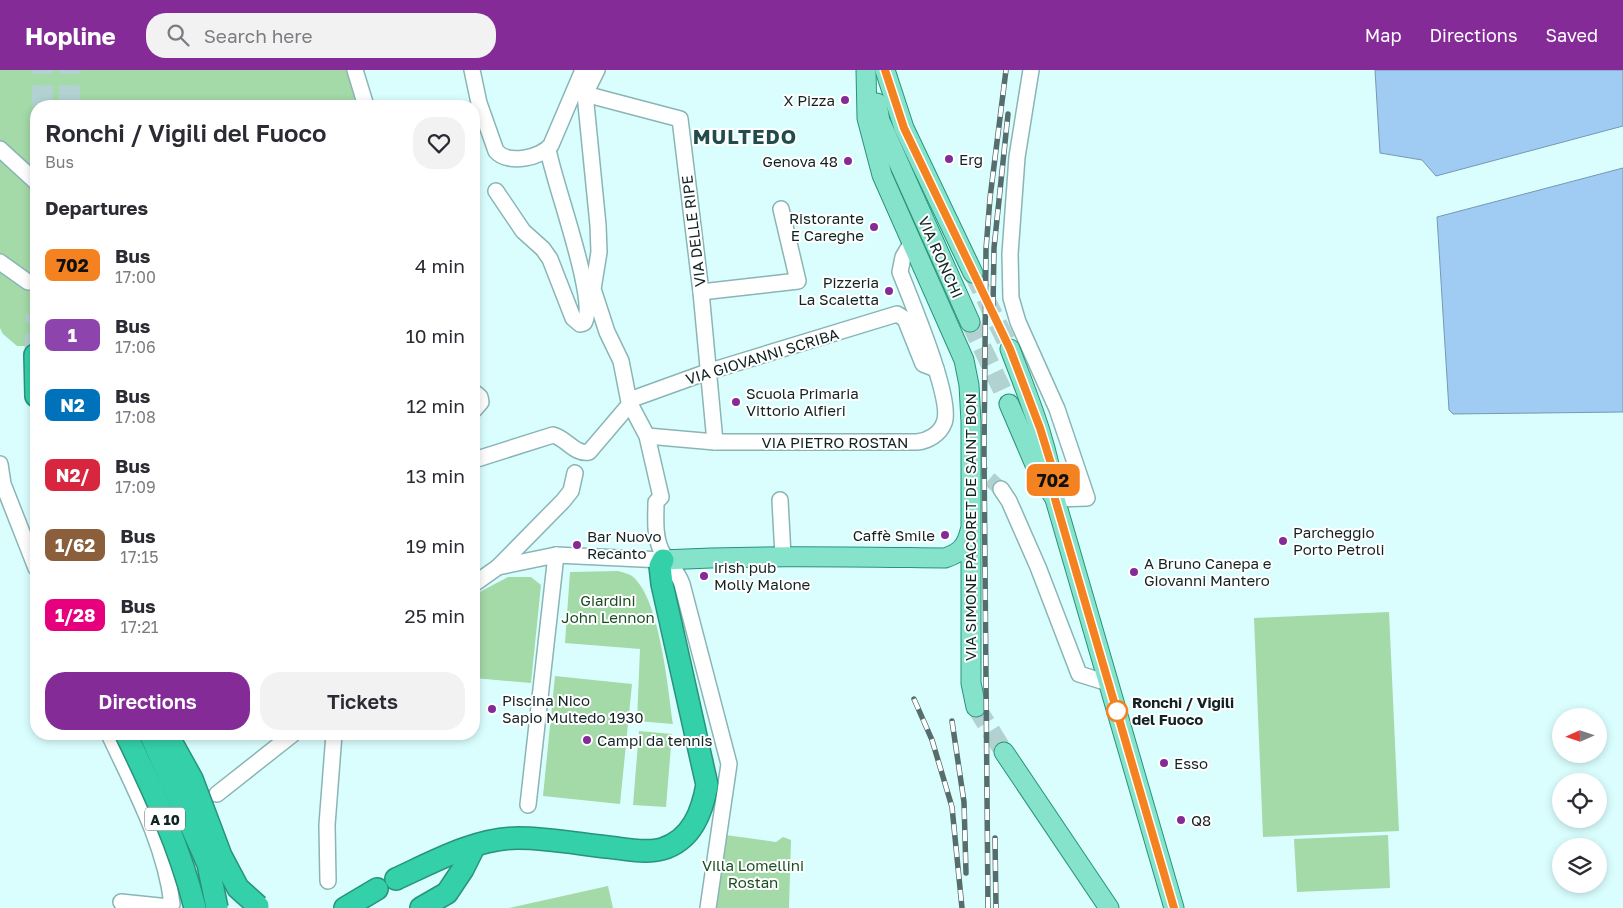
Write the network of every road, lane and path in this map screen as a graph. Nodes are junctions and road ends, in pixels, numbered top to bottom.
1 (355, 70) edge
2 (472, 70) edge
3 (584, 70) edge
4 (597, 70) edge
5 (866, 70) edge
6 (874, 70) edge
7 (885, 70) edge
8 (1031, 70) edge
9 (585, 94) junction
10 (364, 100) edge
11 (479, 100) edge
12 (480, 104) edge
13 (0, 149) edge
14 (548, 149) junction
15 (30, 176) edge
16 (496, 192) dead end
17 (912, 192) junction
18 (781, 209) dead end
19 (897, 212) junction
20 (912, 242) junction
21 (958, 246) junction
22 (0, 262) edge
23 (973, 273) tunnel mouth
24 (30, 282) edge
25 (701, 292) junction
26 (970, 322) tunnel mouth
27 (1010, 349) tunnel mouth
28 (936, 369) junction
29 (708, 372) junction
30 (629, 402) junction
31 (1009, 404) tunnel mouth
32 (647, 436) junction
33 (715, 442) junction
34 (480, 458) edge
35 (0, 464) edge
36 (575, 473) dead end
37 (1001, 489) tunnel mouth
38 (1055, 499) junction
39 (780, 500) dead end
40 (972, 524) junction
41 (30, 553) edge
42 (556, 555) junction
43 (783, 556) junction
44 (945, 558) junction
45 (665, 560) junction
46 (498, 567) junction
47 (480, 580) edge
48 (971, 598) junction
49 (1108, 683) junction
50 (976, 707) tunnel mouth
51 (112, 740) edge
52 (129, 740) edge
53 (153, 740) edge
54 (170, 740) edge
55 (285, 740) edge
56 (334, 740) edge
57 (1004, 752) tunnel mouth
58 (217, 794) dead end
59 (528, 805) dead end
60 (474, 847) junction
61 (396, 879) dead end
62 (328, 881) dead end
63 (376, 890) dead end
64 (121, 902) dead end
65 (261, 907) edge
66 (195, 908) edge
67 (216, 908) edge
68 (345, 908) edge
69 (421, 908) edge
70 (708, 908) edge
71 (1109, 908) edge
72 (1174, 908) edge

1 - 10 street
2 - 11 street
3 - 14 street
4 - 9 street
5 - 19 main road, VIA SIMONE PACORET DE SAINT BON
6 - 17 main road, VIA RONCHI
7 - 21 main road
8 - 38 street
9 - 25 street, VIA DELLE RIPE
9 - 30 street
12 - 14 street
13 - 15 street
14 - 16 street
17 - 19 main road
17 - 21 main road
17 - 26 main road, VIA RONCHI
18 - 25 street
19 - 20 main road, VIA SIMONE PACORET DE SAINT BON
20 - 28 street, VIA PIETRO ROSTAN
20 - 40 main road, VIA SIMONE PACORET DE SAINT BON
21 - 23 main road
22 - 24 street
25 - 29 street, VIA DELLE RIPE
27 - 38 main road
28 - 29 street, VIA GIOVANNI SCRIBA
28 - 33 street, VIA PIETRO ROSTAN
29 - 30 street, VIA GIOVANNI SCRIBA
29 - 33 street, VIA DELLE RIPE
30 - 32 street
30 - 34 street
31 - 38 main road
32 - 33 street, VIA PIETRO ROSTAN
32 - 45 street
35 - 41 street
36 - 46 street
37 - 49 street
38 - 49 main road
39 - 43 street
40 - 44 main road
40 - 48 main road, VIA SIMONE PACORET DE SAINT BON
42 - 45 street
42 - 46 street
42 - 59 street
43 - 44 main road
43 - 45 main road
44 - 48 main road
45 - 60 highway
45 - 70 street
46 - 47 street
48 - 50 main road, VIA SIMONE PACORET DE SAINT BON
49 - 72 main road
51 - 64 street
52 - 66 highway, A 10, bridge
53 - 67 highway, A 10, bridge
54 - 65 highway, bridge
55 - 58 street
56 - 62 street
57 - 71 main road
60 - 61 highway
60 - 69 highway
63 - 68 highway

